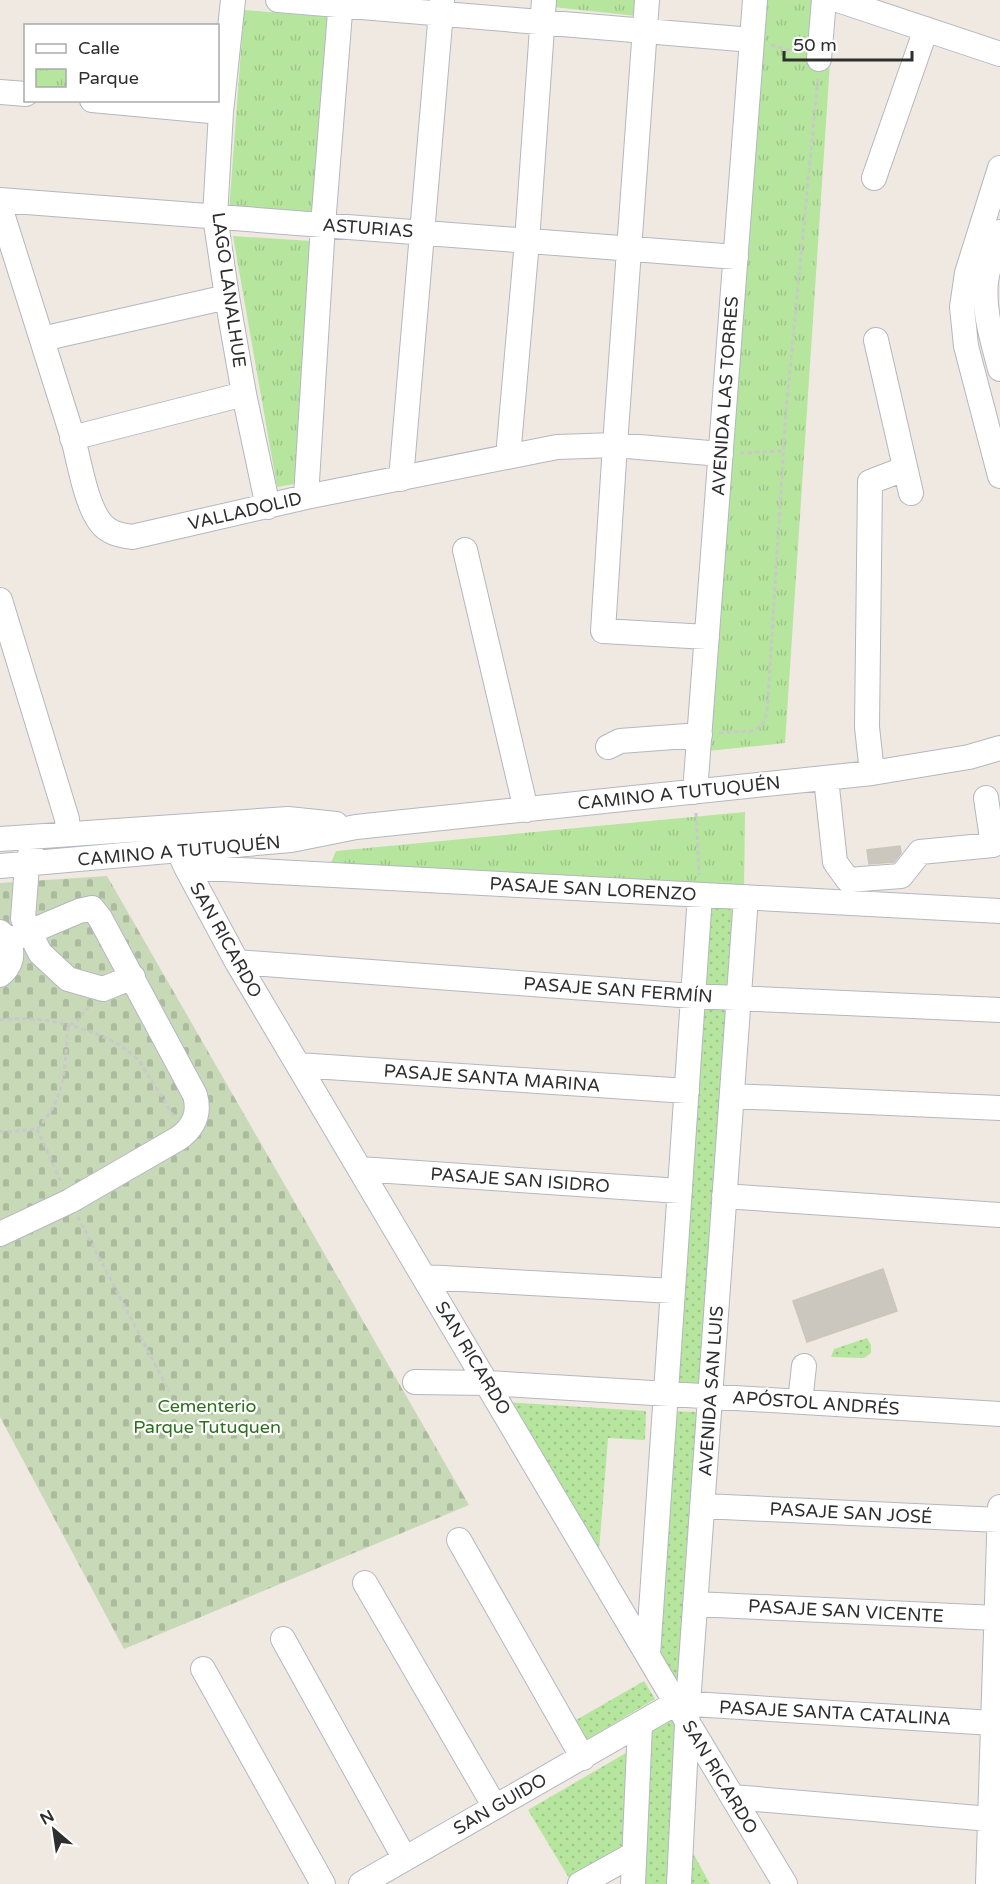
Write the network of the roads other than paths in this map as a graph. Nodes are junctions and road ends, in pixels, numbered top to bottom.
1 (233, 0) edge
2 (278, 0) edge
3 (647, 0) edge
4 (755, 0) edge
5 (824, 0) edge
6 (838, 0) edge
7 (341, 3) edge
8 (441, 7) edge
9 (543, 11) edge
10 (926, 29) junction
11 (645, 31) junction
12 (752, 40) junction
13 (1000, 54) edge
14 (819, 59) road end
15 (0, 92) edge
16 (24, 94) edge
17 (114, 102) edge
18 (221, 112) junction
19 (1000, 168) edge
20 (874, 178) dead end
21 (0, 200) edge
22 (0, 207) edge
23 (216, 216) junction
24 (323, 225) junction
25 (421, 232) junction
26 (527, 241) junction
27 (998, 243) edge
28 (629, 249) junction
29 (736, 257) junction
30 (227, 297) junction
31 (42, 339) junction
32 (876, 340) dead end
33 (1000, 369) edge
34 (244, 394) junction
35 (993, 422) edge
36 (72, 438) junction
37 (615, 445) junction
38 (721, 454) junction
39 (508, 457) junction
40 (904, 469) junction
41 (1000, 476) edge
42 (401, 479) junction
43 (911, 493) dead end
44 (306, 497) junction
45 (268, 507) junction
46 (465, 550) dead end
47 (0, 600) edge
48 (707, 637) junction
49 (700, 735) junction
50 (608, 747) dead end
51 (1000, 748) edge
52 (872, 773) junction
53 (826, 778) junction
54 (695, 792) junction
55 (986, 798) dead end
56 (526, 810) junction
57 (68, 834) junction
58 (35, 837) junction
59 (0, 839) edge
60 (178, 849) junction
61 (27, 865) junction
62 (0, 866) edge
63 (700, 895) junction
64 (746, 897) junction
65 (1000, 911) edge
66 (12, 935) edge
67 (237, 962) junction
68 (0, 975) edge
69 (132, 977) junction
70 (693, 996) junction
71 (739, 998) junction
72 (1000, 1010) edge
73 (298, 1065) junction
74 (687, 1091) junction
75 (732, 1096) junction
76 (1000, 1108) edge
77 (360, 1169) junction
78 (680, 1191) junction
79 (724, 1196) junction
80 (1000, 1215) edge
81 (0, 1234) edge
82 (425, 1277) junction
83 (673, 1291) junction
84 (804, 1366) dead end
85 (415, 1382) dead end
86 (488, 1383) junction
87 (666, 1394) junction
88 (710, 1396) junction
89 (800, 1402) junction
90 (1000, 1414) edge
91 (703, 1506) junction
92 (999, 1514) edge
93 (459, 1540) dead end
94 (365, 1583) dead end
95 (695, 1604) junction
96 (996, 1618) junction
97 (283, 1639) dead end
98 (648, 1655) junction
99 (202, 1669) dead end
100 (684, 1709) junction
101 (993, 1723) junction
102 (640, 1725) junction
103 (583, 1758) junction
104 (733, 1797) junction
105 (495, 1807) junction
106 (995, 1811) edge
107 (634, 1854) junction
108 (405, 1859) junction
109 (323, 1884) edge
110 (361, 1884) edge
111 (580, 1884) edge
112 (633, 1884) edge
113 (679, 1884) edge
114 (785, 1884) edge
115 (988, 1884) edge

1 - 18 street, LAGO LANALHUE
2 - 7 street
3 - 11 street
4 - 12 street, AVENIDA LAS TORRES
5 - 14 street
6 - 10 street
7 - 8 street
7 - 24 street
8 - 9 street
8 - 25 street
9 - 11 street
9 - 26 street
10 - 13 street
10 - 20 street
11 - 12 street
11 - 28 street
12 - 29 street, AVENIDA LAS TORRES
15 - 16 street
17 - 18 street
18 - 23 street, LAGO LANALHUE
19 - 35 street
21 - 23 street, ASTURIAS
22 - 31 street, VALLADOLID
23 - 24 street, ASTURIAS
23 - 30 street, LAGO LANALHUE
24 - 25 street, ASTURIAS
24 - 44 street
25 - 26 street, ASTURIAS
25 - 42 street
26 - 28 street, ASTURIAS
26 - 39 street
27 - 33 street
28 - 29 street, ASTURIAS
28 - 37 street
29 - 38 street, AVENIDA LAS TORRES
30 - 31 street
30 - 34 street, LAGO LANALHUE
31 - 36 street, VALLADOLID
32 - 40 street
34 - 36 street
34 - 45 street, LAGO LANALHUE
35 - 41 street
36 - 45 street, VALLADOLID
37 - 38 street, VALLADOLID
37 - 39 street, VALLADOLID
37 - 48 street
38 - 48 street, AVENIDA LAS TORRES
39 - 42 street, VALLADOLID
40 - 43 street
40 - 52 street
42 - 44 street, VALLADOLID
44 - 45 street, VALLADOLID
46 - 56 street
47 - 57 street
48 - 49 street, AVENIDA LAS TORRES
49 - 50 street
49 - 54 street, AVENIDA LAS TORRES
51 - 52 street, CAMINO A TUTUQUÉN
52 - 53 street, CAMINO A TUTUQUÉN
53 - 54 street, CAMINO A TUTUQUÉN
53 - 55 street
54 - 56 street, CAMINO A TUTUQUÉN
56 - 60 street, CAMINO A TUTUQUÉN
57 - 58 street, CAMINO A TUTUQUÉN
57 - 60 street, CAMINO A TUTUQUÉN
58 - 59 street, CAMINO A TUTUQUÉN
58 - 61 street
60 - 61 street, CAMINO A TUTUQUÉN
60 - 63 street, PASAJE SAN LORENZO
60 - 67 street, SAN RICARDO
61 - 62 street, CAMINO A TUTUQUÉN
61 - 66 street
63 - 64 street, PASAJE SAN LORENZO
63 - 70 street
64 - 65 street, PASAJE SAN LORENZO
64 - 71 street, AVENIDA SAN LUIS
66 - 68 street
66 - 69 street
66 - 69 street
67 - 70 street, PASAJE SAN FERMÍN
67 - 73 street, SAN RICARDO
69 - 81 street
70 - 71 street, PASAJE SAN FERMÍN
70 - 74 street
71 - 72 street, PASAJE SAN FERMÍN
71 - 75 street, AVENIDA SAN LUIS
73 - 74 street, PASAJE SANTA MARINA
73 - 77 street, SAN RICARDO
74 - 78 street
75 - 76 street
75 - 79 street, AVENIDA SAN LUIS
77 - 78 street, PASAJE SAN ISIDRO
77 - 82 street, SAN RICARDO
78 - 83 street
79 - 80 street
79 - 88 street, AVENIDA SAN LUIS
82 - 83 street
82 - 86 street, SAN RICARDO
83 - 87 street
84 - 89 street
85 - 86 street, APÓSTOL ANDRÉS
86 - 87 street, APÓSTOL ANDRÉS
86 - 98 street, SAN RICARDO
87 - 88 street, APÓSTOL ANDRÉS
87 - 98 street
88 - 89 street, APÓSTOL ANDRÉS
88 - 91 street, AVENIDA SAN LUIS
89 - 90 street, APÓSTOL ANDRÉS
91 - 92 street, PASAJE SAN JOSÉ
91 - 95 street, AVENIDA SAN LUIS
92 - 96 street
93 - 103 street
94 - 105 street
95 - 96 street, PASAJE SAN VICENTE
95 - 100 street, AVENIDA SAN LUIS
96 - 101 street
97 - 108 street
98 - 100 street, SAN RICARDO
99 - 109 street
100 - 101 street, PASAJE SANTA CATALINA
100 - 102 street
100 - 104 street, SAN RICARDO
100 - 113 street, AVENIDA SAN LUIS
101 - 106 street
102 - 103 street, SAN GUIDO
102 - 107 street
103 - 105 street, SAN GUIDO
104 - 106 street
104 - 114 street, SAN RICARDO
105 - 108 street, SAN GUIDO
106 - 115 street
107 - 111 street
107 - 112 street
108 - 110 street, SAN GUIDO

